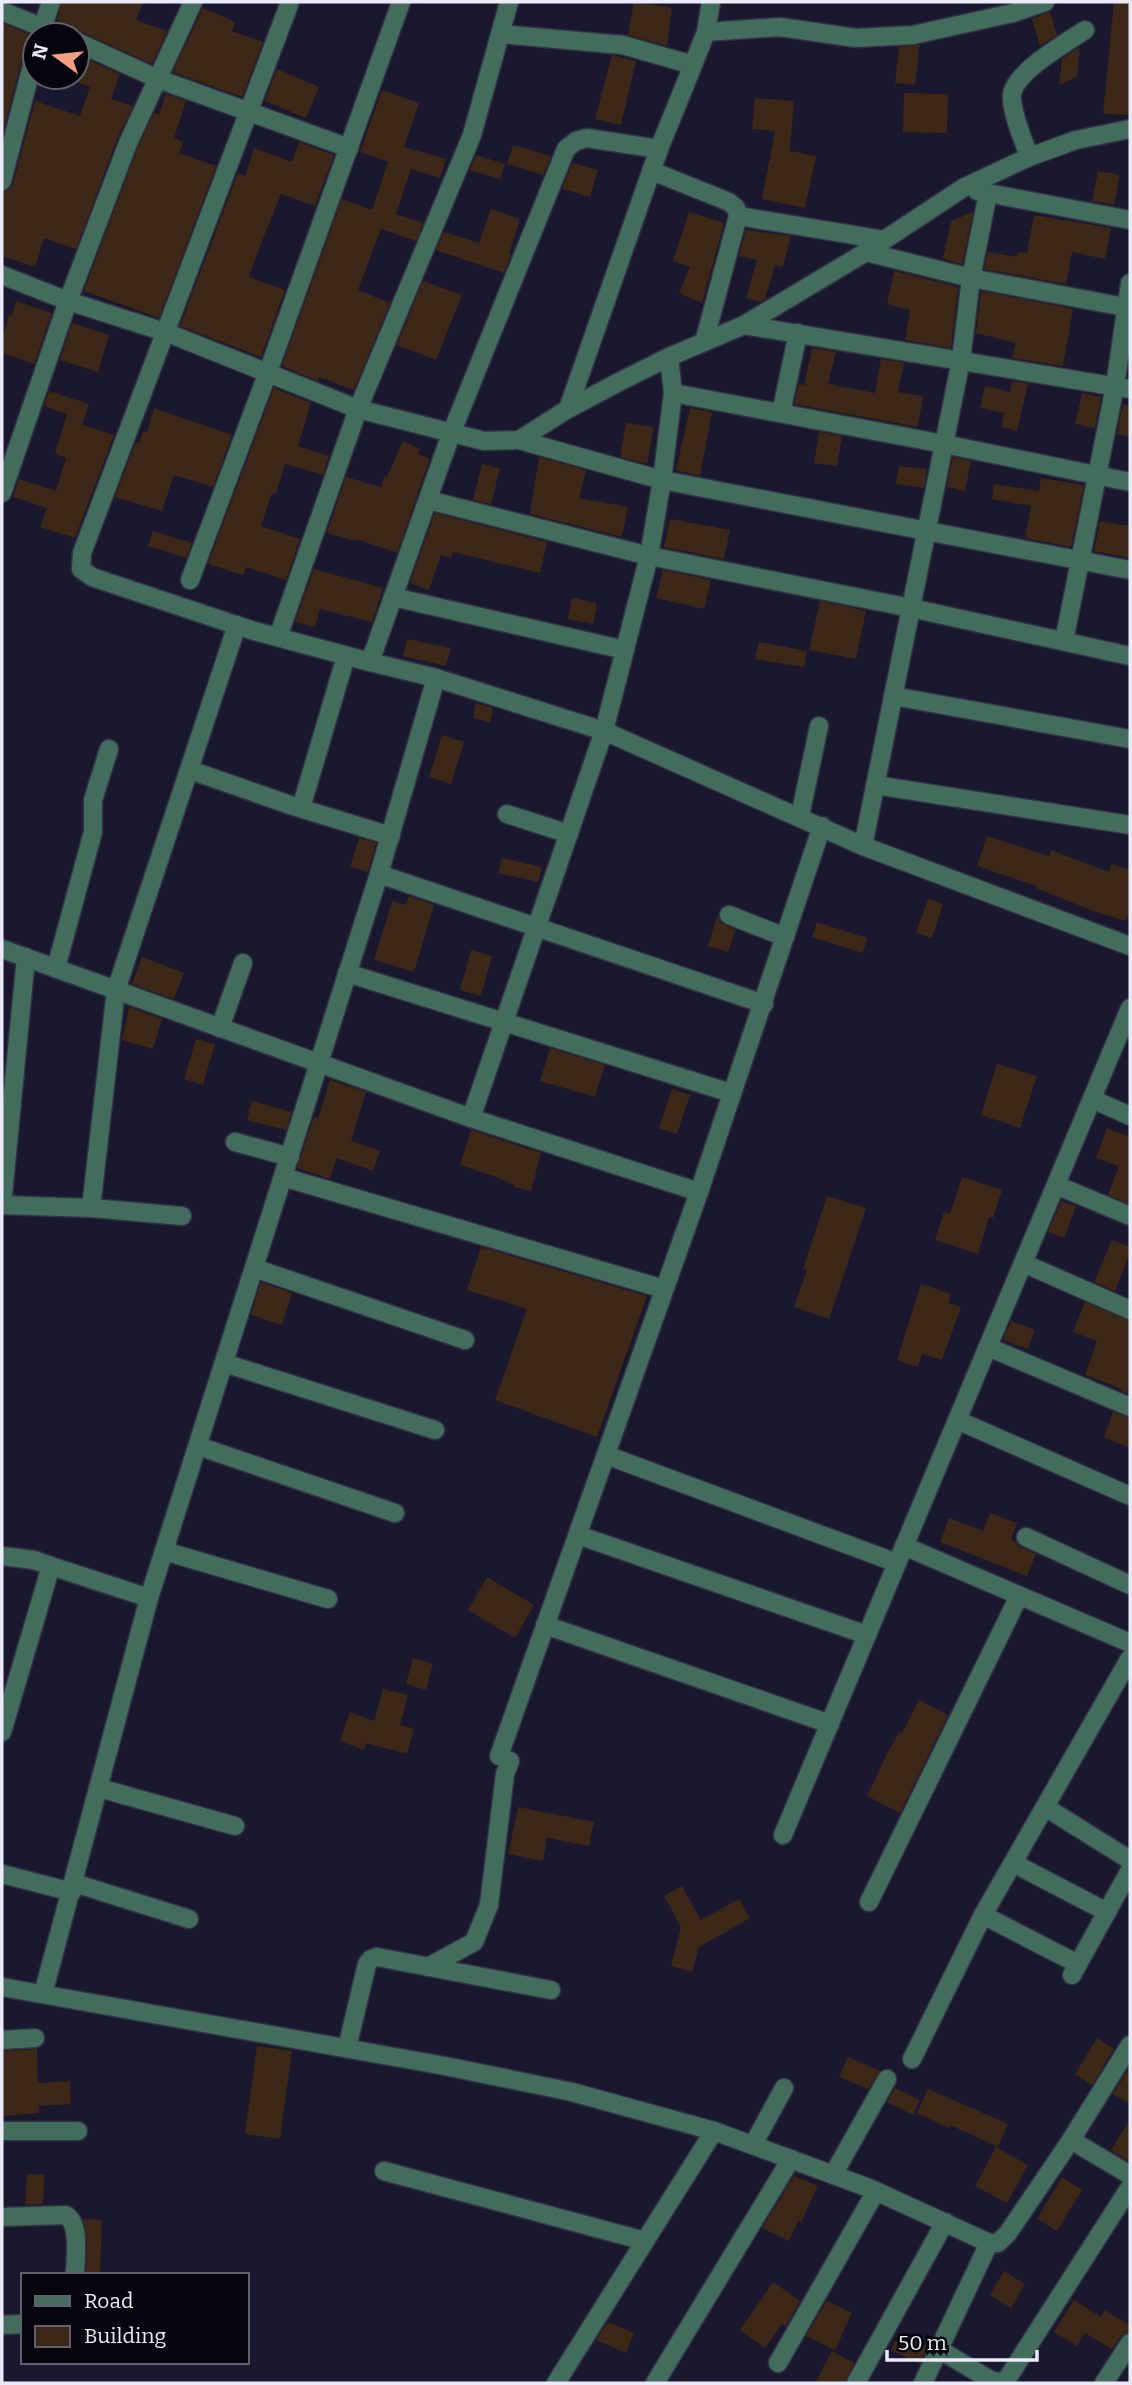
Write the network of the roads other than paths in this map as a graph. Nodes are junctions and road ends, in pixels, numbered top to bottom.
1 (51, 2) edge
2 (193, 2) edge
3 (290, 2) edge
4 (401, 2) edge
5 (509, 2) edge
6 (711, 2) edge
7 (1045, 2) edge
8 (2, 11) edge
9 (22, 21) edge
10 (44, 21) edge
11 (1085, 30) dead end
12 (706, 32) junction
13 (500, 34) junction
14 (91, 48) edge
15 (693, 65) junction
16 (158, 79) junction
17 (25, 91) edge
18 (250, 111) junction
19 (1127, 131) edge
20 (349, 148) junction
21 (659, 149) junction
22 (1029, 157) junction
23 (652, 171) junction
24 (2, 181) edge
25 (963, 188) junction
26 (988, 193) junction
27 (738, 216) junction
28 (1130, 220) edge
29 (884, 240) junction
30 (866, 252) junction
31 (2, 275) edge
32 (971, 278) junction
33 (1130, 283) edge
34 (68, 301) junction
35 (1128, 308) edge
36 (744, 325) junction
37 (165, 332) junction
38 (798, 333) junction
39 (704, 342) junction
40 (669, 357) junction
41 (961, 360) junction
42 (268, 372) junction
43 (1123, 387) edge
44 (673, 393) junction
45 (358, 409) junction
46 (568, 409) junction
47 (781, 414) junction
48 (451, 434) junction
49 (519, 440) junction
50 (944, 444) junction
51 (1097, 475) junction
52 (662, 480) junction
53 (1130, 482) edge
54 (2, 493) edge
55 (428, 500) junction
56 (925, 531) junction
57 (649, 556) junction
58 (1080, 560) junction
59 (1130, 570) edge
60 (190, 580) dead end
61 (393, 597) junction
62 (911, 608) junction
63 (237, 625) junction
64 (278, 637) junction
65 (1064, 641) junction
66 (625, 650) junction
67 (346, 656) junction
68 (1130, 656) edge
69 (370, 662) junction
70 (436, 678) junction
71 (893, 696) junction
72 (819, 726) dead end
73 (604, 731) junction
74 (1130, 739) edge
75 (109, 749) dead end
76 (190, 770) junction
77 (875, 785) junction
78 (301, 808) junction
79 (507, 814) dead end
80 (800, 816) junction
81 (1130, 825) edge
82 (822, 826) junction
83 (569, 834) junction
84 (391, 836) junction
85 (863, 846) junction
86 (379, 874) junction
87 (729, 915) dead end
88 (538, 926) junction
89 (785, 937) junction
90 (1130, 946) edge
91 (2, 949) edge
92 (26, 957) junction
93 (243, 963) dead end
94 (56, 968) junction
95 (346, 973) junction
96 (116, 990) junction
97 (764, 1004) junction
98 (1130, 1008) edge
99 (504, 1024) junction
100 (220, 1028) junction
101 (1126, 1030) edge
102 (319, 1064) junction
103 (731, 1093) junction
104 (1092, 1099) junction
105 (1130, 1115) edge
106 (471, 1118) junction
107 (234, 1142) dead end
108 (290, 1157) junction
109 (283, 1177) junction
110 (1056, 1185) junction
111 (699, 1192) junction
112 (2, 1205) edge
113 (91, 1208) junction
114 (182, 1216) dead end
115 (1130, 1216) edge
116 (1023, 1264) junction
117 (254, 1268) junction
118 (664, 1289) junction
119 (1130, 1310) edge
120 (465, 1340) dead end
121 (988, 1347) junction
122 (224, 1363) junction
123 (1130, 1407) edge
124 (957, 1420) junction
125 (435, 1430) dead end
126 (198, 1446) junction
127 (606, 1455) junction
128 (1130, 1496) edge
129 (396, 1513) dead end
130 (578, 1535) junction
131 (1026, 1537) dead end
132 (904, 1546) junction
133 (164, 1551) junction
134 (2, 1556) edge
135 (897, 1563) junction
136 (51, 1566) junction
137 (1130, 1585) edge
138 (1020, 1596) junction
139 (149, 1598) junction
140 (328, 1599) dead end
141 (545, 1625) junction
142 (867, 1635) junction
143 (1130, 1643) edge
144 (1130, 1658) edge
145 (830, 1724) junction
146 (2, 1732) edge
147 (99, 1788) junction
148 (1045, 1807) junction
149 (235, 1826) dead end
150 (783, 1835) dead end
151 (1130, 1860) edge
152 (1013, 1863) junction
153 (1130, 1870) edge
154 (2, 1874) edge
155 (73, 1888) junction
156 (870, 1902) dead end
157 (1107, 1912) junction
158 (983, 1915) junction
159 (190, 1919) dead end
160 (428, 1967) junction
161 (2, 1987) edge
162 (551, 1990) dead end
163 (44, 1994) junction
164 (35, 2038) dead end
165 (2, 2040) edge
166 (1130, 2045) edge
167 (347, 2048) junction
168 (912, 2059) dead end
169 (887, 2079) dead end
170 (784, 2088) dead end
171 (2, 2131) edge
172 (78, 2131) dead end
173 (713, 2131) junction
174 (1071, 2140) junction
175 (753, 2145) junction
176 (791, 2159) junction
177 (384, 2171) dead end
178 (833, 2175) junction
179 (1130, 2175) edge
180 (1130, 2187) edge
181 (876, 2191) junction
182 (2, 2217) edge
183 (945, 2222) junction
184 (645, 2241) junction
185 (989, 2243) junction
186 (75, 2273) edge
187 (21, 2324) edge
188 (2, 2325) edge
189 (1130, 2343) edge
190 (940, 2350) junction
191 (778, 2363) dead end
192 (556, 2383) edge
193 (655, 2383) edge
194 (856, 2383) edge
195 (923, 2383) edge
196 (1104, 2383) edge

1 - 10 street
2 - 16 street
3 - 18 street
4 - 20 street
5 - 13 street
6 - 12 street
7 - 12 street
8 - 9 street
11 - 22 street
12 - 15 street
13 - 15 street
13 - 45 street
14 - 16 street
15 - 21 street
16 - 18 street
16 - 34 street
17 - 24 street
18 - 20 street
18 - 37 street
19 - 22 street
20 - 42 street
21 - 23 street
21 - 48 street
22 - 25 street
23 - 27 street
23 - 46 street
25 - 26 street
25 - 29 street
26 - 28 street
26 - 32 street
27 - 29 street
27 - 39 street
29 - 30 street
30 - 32 street
30 - 36 street
31 - 34 street
32 - 35 street
32 - 41 street
33 - 35 street
34 - 37 street
34 - 54 street
35 - 43 street
36 - 38 street
36 - 39 street
37 - 42 street
37 - 63 street
38 - 41 street
38 - 47 street
39 - 40 street
40 - 44 street
40 - 46 street
41 - 43 street
41 - 50 street
42 - 45 street
42 - 60 street
43 - 51 street
44 - 47 street
44 - 52 street
45 - 48 street
45 - 64 street
46 - 49 street
47 - 50 street
48 - 49 street
48 - 55 street
49 - 52 street
50 - 51 street
50 - 56 street
51 - 53 street
51 - 58 street
52 - 56 street
52 - 57 street
55 - 57 street
55 - 61 street
56 - 58 street
56 - 62 street
57 - 62 street
57 - 66 street
58 - 59 street
58 - 65 street
61 - 66 street
61 - 69 street
62 - 65 street
62 - 71 street
63 - 64 street
63 - 76 street
64 - 67 street
65 - 68 street
66 - 73 street
67 - 69 street
67 - 78 street
69 - 70 street
70 - 73 street
70 - 84 street
71 - 74 street
71 - 77 street
72 - 80 street
73 - 80 street
73 - 83 street
75 - 94 street
76 - 78 street
76 - 96 street
77 - 81 street
77 - 85 street
78 - 84 street
79 - 83 street
80 - 82 street
82 - 85 street
82 - 89 street
83 - 88 street
84 - 86 street
85 - 90 street
86 - 88 street
86 - 95 street
87 - 89 street
88 - 97 street
88 - 99 street
89 - 97 street
91 - 92 street
92 - 94 street
92 - 112 street
93 - 100 street
94 - 96 street
95 - 99 street
95 - 102 street
96 - 100 street
96 - 113 street
97 - 103 street
98 - 101 street
99 - 103 street
99 - 106 street
100 - 102 street
101 - 104 street
102 - 106 street
102 - 108 street
103 - 111 street
104 - 105 street
104 - 110 street
106 - 111 street
107 - 108 street
108 - 109 street
109 - 117 street
109 - 118 street
110 - 115 street
110 - 116 street
111 - 118 street
112 - 113 street
113 - 114 street
116 - 119 street
116 - 121 street
117 - 120 street
117 - 122 street
118 - 127 street
121 - 123 street
121 - 124 street
122 - 125 street
122 - 126 street
124 - 128 street
124 - 132 street
126 - 129 street
126 - 133 street
127 - 130 street
127 - 135 street
130 - 141 street
130 - 142 street
131 - 137 street
132 - 135 street
132 - 138 street
133 - 139 street
133 - 140 street
134 - 136 street
135 - 142 street
136 - 139 street
136 - 146 street
138 - 143 street
138 - 156 street
139 - 147 street
141 - 145 street
141 - 160 street
142 - 145 street
144 - 148 street
145 - 150 street
147 - 149 street
147 - 155 street
148 - 151 street
148 - 152 street
152 - 157 street
152 - 158 street
153 - 157 street
154 - 155 street
155 - 159 street
155 - 163 street
157 - 158 street
158 - 168 street
160 - 162 street
160 - 167 street
161 - 163 street
163 - 167 street
164 - 165 street
166 - 174 street
167 - 173 street
169 - 178 street
170 - 175 street
171 - 172 street
173 - 175 street
173 - 184 street
174 - 179 street
174 - 185 street
175 - 176 street
176 - 178 street
176 - 193 street
177 - 184 street
178 - 181 street
180 - 190 street
181 - 183 street
181 - 191 street
182 - 186 street
183 - 185 street
183 - 194 street
184 - 192 street
185 - 190 street
187 - 188 street
189 - 196 street
190 - 195 street

